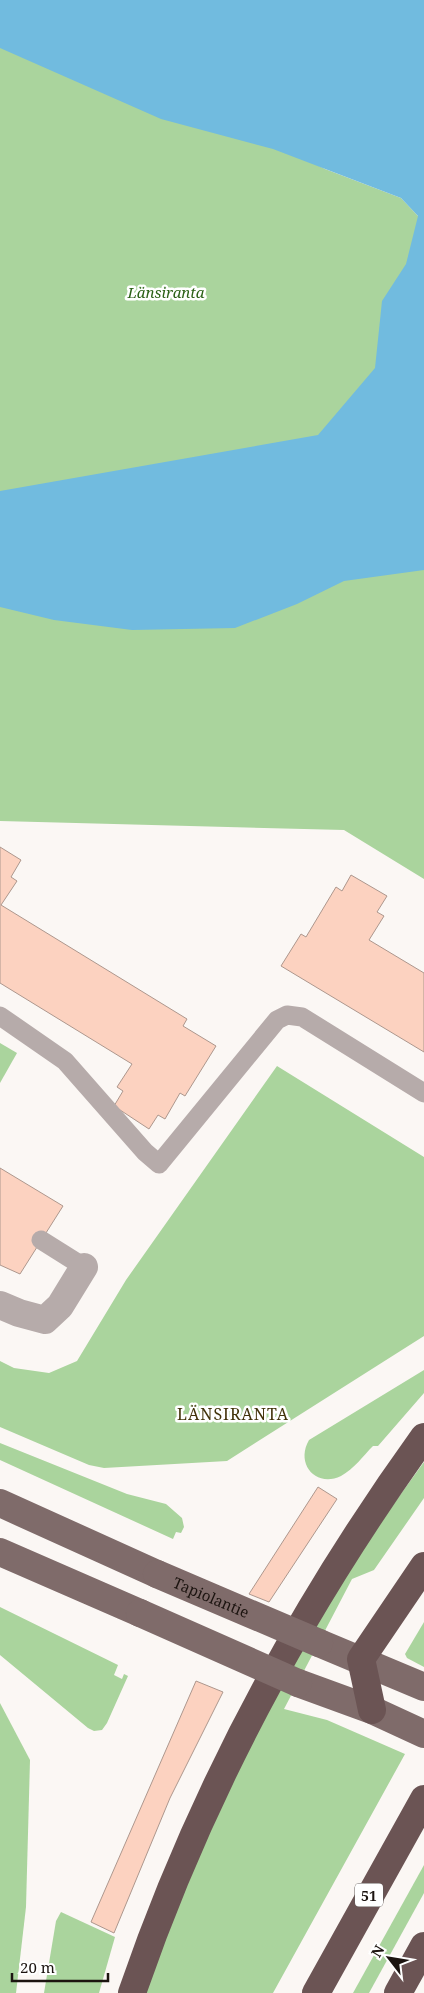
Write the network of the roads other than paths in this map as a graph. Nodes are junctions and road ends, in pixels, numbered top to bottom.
1 (0, 1016) edge
2 (424, 1092) edge
3 (41, 1240) dead end
4 (84, 1267) joint
5 (0, 1305) edge
6 (424, 1437) edge
7 (0, 1502) edge
8 (0, 1552) edge
9 (424, 1566) edge
10 (361, 1659) junction
11 (424, 1687) edge
12 (372, 1710) junction
13 (413, 1729) edge
14 (424, 1799) edge
15 (424, 1946) edge
16 (132, 1993) edge
17 (316, 1993) edge
18 (398, 1993) edge

1 - 2 lane
3 - 4 lane
4 - 5 street
6 - 16 highway
7 - 10 main road, Tapiolantie, bridge
8 - 12 main road, bridge
9 - 10 highway
10 - 11 main road, Tapiolantie
10 - 12 highway
12 - 13 main road
14 - 17 highway, 51
15 - 18 highway

